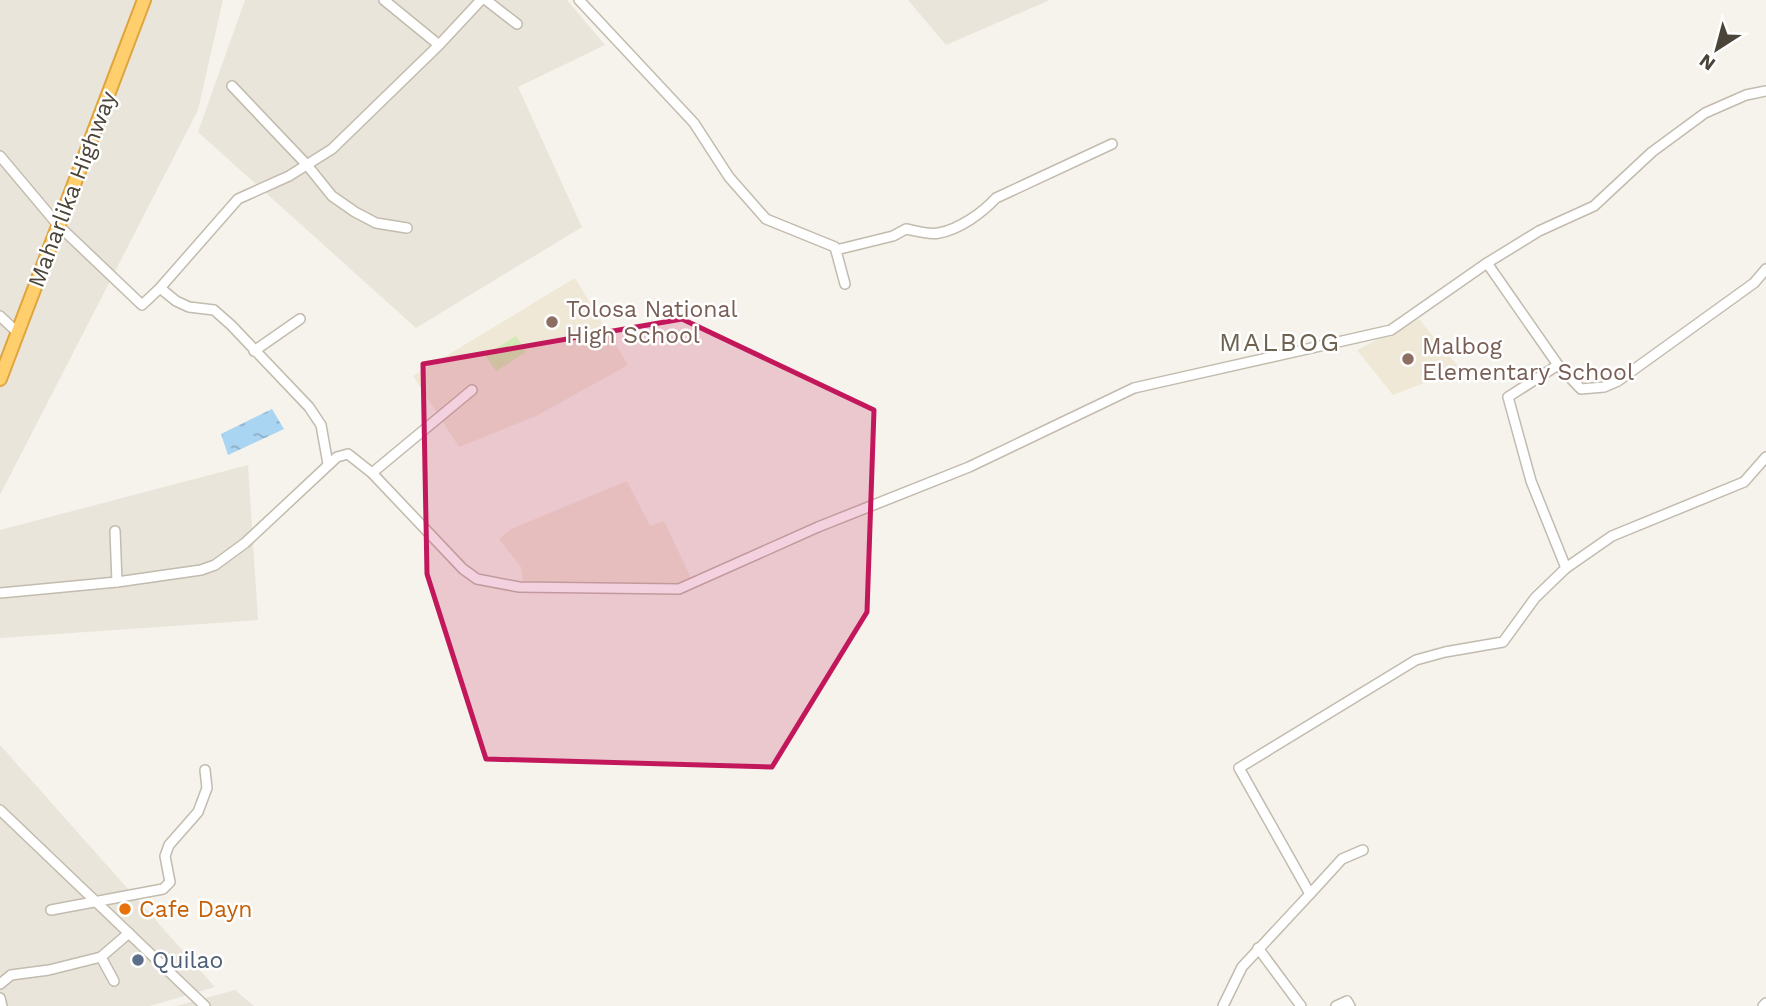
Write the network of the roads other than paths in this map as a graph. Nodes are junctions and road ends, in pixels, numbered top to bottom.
1 (144, 0) edge
2 (384, 0) edge
3 (484, 0) edge
4 (579, 0) edge
5 (517, 24) dead end
6 (439, 45) junction
7 (232, 86) dead end
8 (1766, 91) edge
9 (1112, 144) dead end
10 (0, 156) edge
11 (307, 165) junction
12 (58, 225) junction
13 (407, 228) dead end
14 (835, 250) junction
15 (1487, 262) junction
16 (1766, 269) edge
17 (845, 284) dead end
18 (160, 288) junction
19 (0, 316) edge
20 (300, 319) dead end
21 (17, 332) junction
22 (254, 351) junction
23 (1558, 365) junction
24 (0, 379) edge
25 (472, 390) dead end
26 (1766, 457) edge
27 (328, 464) junction
28 (372, 473) junction
29 (116, 531) dead end
30 (1566, 568) junction
31 (117, 582) junction
32 (0, 593) edge
33 (205, 770) dead end
34 (0, 810) edge
35 (1363, 850) dead end
36 (1310, 894) junction
37 (96, 900) junction
38 (51, 910) dead end
39 (129, 933) junction
40 (1258, 948) junction
41 (101, 957) junction
42 (114, 981) dead end
43 (0, 984) edge
44 (0, 998) edge
45 (2, 1006) edge
46 (205, 1006) edge
47 (1223, 1006) edge
48 (1301, 1006) edge
49 (1336, 1006) edge
50 (1350, 1006) edge

1 - 12 highway, Maharlika Highway
2 - 6 street
3 - 5 street
3 - 6 street
4 - 14 street
6 - 11 street
7 - 11 street
8 - 15 street
9 - 14 street
10 - 12 street
11 - 13 street
11 - 18 street
12 - 18 street
12 - 21 highway, Maharlika Highway
14 - 17 street
15 - 23 street
15 - 28 street
16 - 23 street
18 - 22 street
19 - 21 street
20 - 22 street
21 - 24 highway, Maharlika Highway
22 - 27 street
23 - 30 street
25 - 28 street
26 - 30 street
27 - 28 street
27 - 31 street
29 - 31 street
30 - 36 street
31 - 32 street
33 - 37 street
34 - 37 street
35 - 36 street
36 - 40 street
37 - 38 street
37 - 39 street
39 - 41 street
39 - 46 street
40 - 47 street
40 - 48 street
41 - 42 street
41 - 43 street
44 - 45 street
49 - 50 street

